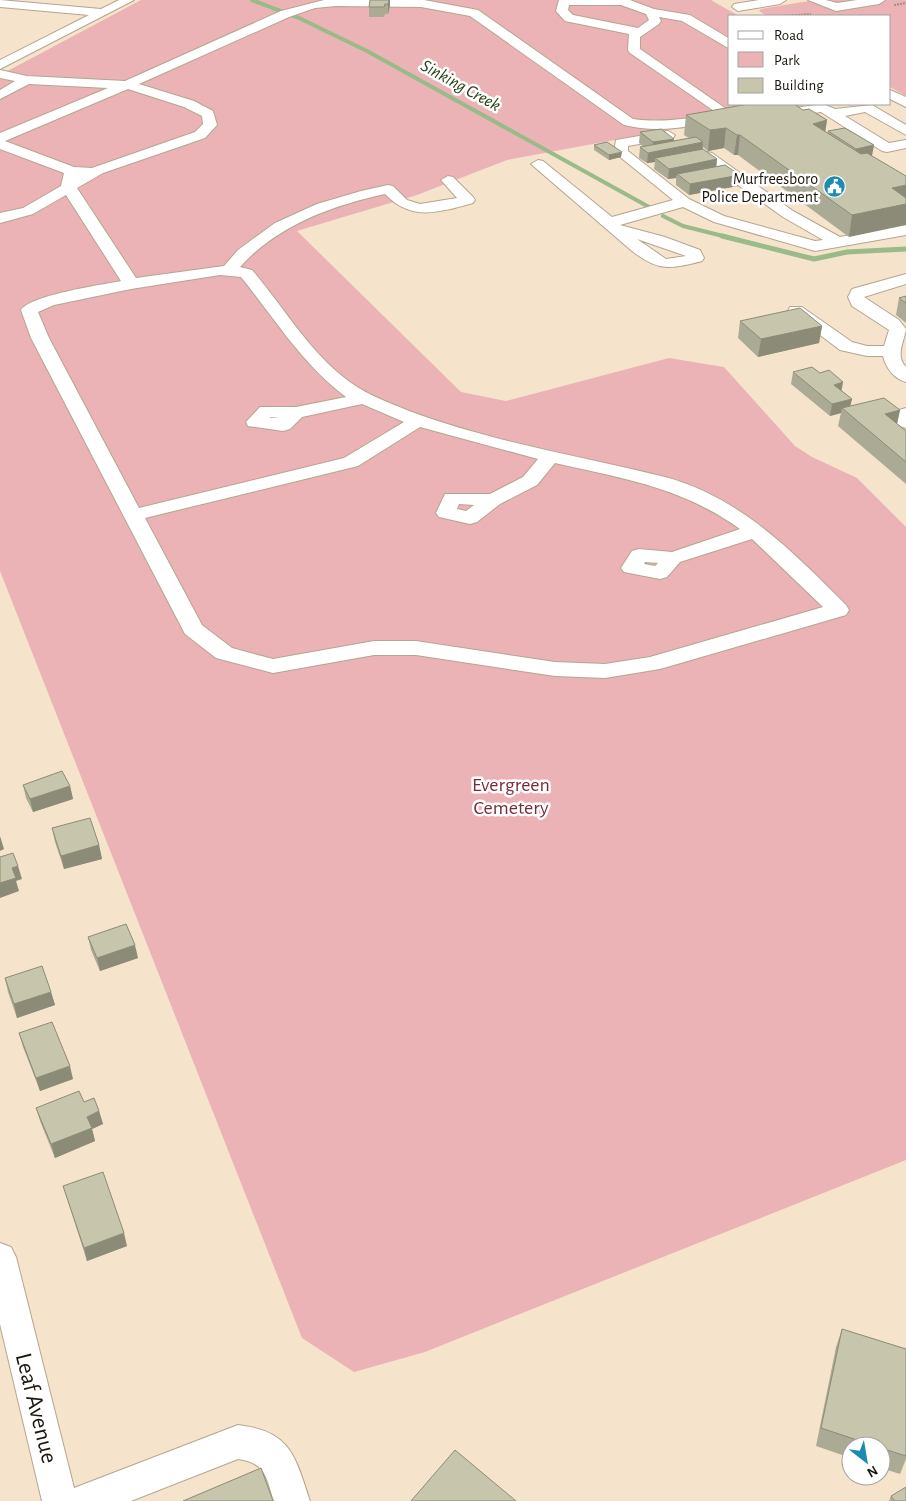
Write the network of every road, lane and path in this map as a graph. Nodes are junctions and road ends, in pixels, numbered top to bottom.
1 (128, 0) edge
2 (458, 0) edge
3 (621, 0) edge
4 (726, 0) edge
5 (780, 0) edge
6 (814, 0) edge
7 (879, 0) edge
8 (561, 1) edge
9 (329, 2) edge
10 (0, 3) edge
11 (738, 7) junction
12 (474, 12) junction
13 (651, 12) junction
14 (102, 13) junction
15 (753, 15) edge
16 (355, 16) dead end
17 (640, 32) junction
18 (728, 44) edge
19 (0, 65) edge
20 (0, 74) edge
21 (27, 80) junction
22 (127, 85) junction
23 (0, 95) edge
24 (891, 95) edge
25 (906, 103) edge
26 (787, 105) edge
27 (832, 114) junction
28 (737, 116) junction
29 (906, 131) edge
30 (0, 138) edge
31 (0, 144) edge
32 (906, 144) edge
33 (538, 164) dead end
34 (642, 168) junction
35 (70, 179) junction
36 (448, 180) dead end
37 (684, 202) junction
38 (0, 218) edge
39 (906, 230) edge
40 (838, 242) junction
41 (229, 270) junction
42 (906, 279) edge
43 (131, 284) junction
44 (796, 311) edge
45 (891, 351) junction
46 (906, 377) edge
47 (365, 398) junction
48 (296, 413) dead end
49 (906, 414) edge
50 (418, 421) junction
51 (906, 422) edge
52 (551, 456) junction
53 (493, 500) dead end
54 (133, 515) junction
55 (756, 531) junction
56 (673, 558) dead end
57 (0, 1257) edge
58 (60, 1501) edge
59 (85, 1501) edge
60 (292, 1501) edge

1 - 14 street
2 - 12 street
3 - 8 street
3 - 13 street
4 - 11 street
5 - 11 street
6 - 7 street
8 - 17 street
9 - 12 street
9 - 16 street
9 - 22 street
10 - 14 street
11 - 15 street
12 - 28 street
13 - 17 street
13 - 18 street
14 - 19 street
17 - 28 street
20 - 21 street
21 - 22 street
21 - 23 street
22 - 30 street
22 - 35 street
24 - 25 street
26 - 27 street
27 - 29 street
27 - 32 street
28 - 34 street
31 - 35 street
33 - 37 street
34 - 37 street
34 - 40 street
35 - 38 street
35 - 43 street
36 - 41 street
37 - 40 street
39 - 40 street
41 - 43 street
41 - 47 street
42 - 45 street
43 - 54 street
44 - 45 street
45 - 46 street
47 - 48 street
47 - 50 street
49 - 51 street
50 - 52 street
50 - 54 street
52 - 53 street
52 - 55 street
54 - 55 street
55 - 56 street
57 - 58 street, Leaf Avenue
59 - 60 street

